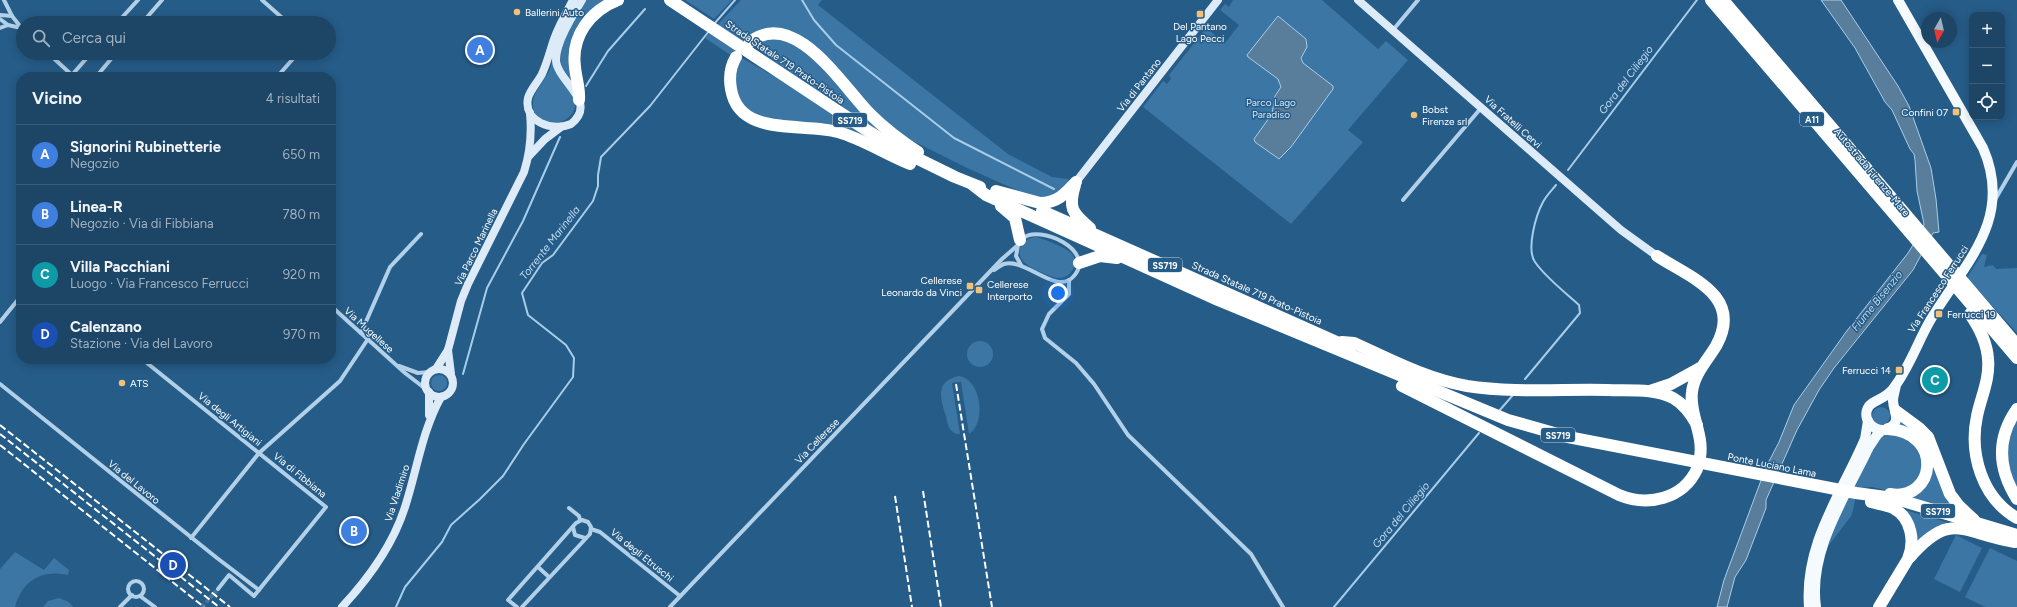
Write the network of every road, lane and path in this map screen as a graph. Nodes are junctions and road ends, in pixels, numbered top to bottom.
1 (4, 0) edge
2 (138, 0) edge
3 (162, 0) edge
4 (262, 0) edge
5 (573, 0) edge
6 (582, 0) edge
7 (618, 0) edge
8 (660, 0) edge
9 (670, 0) edge
10 (1218, 0) edge
11 (1358, 0) edge
12 (1418, 0) edge
13 (1711, 0) edge
14 (1723, 0) edge
15 (1898, 0) edge
16 (681, 5) edge
17 (0, 15) edge
18 (12, 16) junction
19 (123, 16) edge
20 (148, 16) edge
21 (280, 16) edge
22 (0, 19) edge
23 (16, 21) edge
24 (8, 25) junction
25 (16, 27) edge
26 (0, 28) edge
27 (1392, 30) junction
28 (750, 47) junction
29 (736, 57) dead end
30 (56, 60) edge
31 (86, 60) edge
32 (110, 60) edge
33 (292, 60) edge
34 (69, 72) edge
35 (76, 72) edge
36 (100, 72) edge
37 (281, 72) edge
38 (580, 100) junction
39 (1482, 108) junction
40 (530, 113) junction
41 (562, 127) junction
42 (529, 156) junction
43 (2017, 162) edge
44 (955, 177) junction
45 (1076, 182) junction
46 (991, 193) junction
47 (1403, 200) dead end
48 (1992, 203) junction
49 (421, 234) dead end
50 (1915, 234) junction
51 (1100, 237) junction
52 (1019, 243) junction
53 (1657, 256) joint
54 (1131, 260) junction
55 (1079, 263) junction
56 (1021, 265) junction
57 (990, 272) junction
58 (1068, 280) junction
59 (1957, 284) junction
60 (16, 302) edge
61 (336, 310) edge
62 (0, 322) edge
63 (361, 333) junction
64 (368, 339) junction
65 (1334, 345) junction
66 (2017, 345) edge
67 (448, 350) junction
68 (2017, 358) edge
69 (148, 364) edge
70 (397, 365) junction
71 (1702, 367) junction
72 (433, 370) junction
73 (451, 374) junction
74 (0, 384) edge
75 (1896, 385) junction
76 (428, 391) junction
77 (1649, 392) junction
78 (440, 397) junction
79 (1880, 400) junction
80 (1895, 409) junction
81 (2017, 409) edge
82 (430, 417) junction
83 (1868, 421) junction
84 (1697, 425) junction
85 (1885, 430) junction
86 (259, 453) junction
87 (1682, 460) joint
88 (1856, 493) junction
89 (2015, 495) edge
90 (569, 508) dead end
91 (2017, 518) edge
92 (580, 520) junction
93 (1978, 523) junction
94 (573, 527) junction
95 (591, 529) junction
96 (191, 538) junction
97 (585, 538) junction
98 (2016, 540) edge
99 (1908, 559) junction
100 (538, 567) junction
101 (549, 578) junction
102 (218, 589) tunnel mouth
103 (259, 590) junction
104 (132, 595) junction
105 (140, 596) junction
106 (680, 596) junction
107 (120, 607) edge
108 (154, 607) edge
109 (342, 607) edge
110 (517, 607) edge
111 (522, 607) edge
112 (670, 607) edge
113 (1283, 607) edge
114 (1809, 607) edge
115 (1816, 607) edge
116 (1879, 607) edge

1 - 18 street
2 - 19 street
3 - 20 street
4 - 21 street
5 - 40 main road
6 - 38 main road
7 - 38 highway
8 - 16 highway
9 - 16 highway, Strada Statale 719 Prato-Pistoia / SS719
10 - 45 main road, Via di Pantano
11 - 27 main road, Via Fratelli Cervi
12 - 27 street
13 - 50 highway, Autostrada Firenze-Mare / A11
14 - 50 highway, Autostrada Firenze-Mare / A11
15 - 48 main road, Via Francesco Ferrucci
16 - 28 highway, Strada Statale 719 Prato-Pistoia / SS719
17 - 18 street
18 - 23 street
22 - 24 street
24 - 25 street
24 - 26 street
27 - 39 main road, Via Fratelli Cervi
28 - 44 highway, Strada Statale 719 Prato-Pistoia / SS719
28 - 44 highway
29 - 44 highway
30 - 34 street
31 - 35 street
32 - 36 street
33 - 37 street
38 - 41 main road
39 - 47 street
39 - 53 main road, Via Fratelli Cervi
40 - 41 main road
40 - 42 main road
41 - 42 main road
42 - 67 main road, Via Parco Marinella
43 - 48 street
44 - 46 highway, Strada Statale 719 Prato-Pistoia / SS719
45 - 46 highway
45 - 51 highway
46 - 51 highway, Strada Statale 719 Prato-Pistoia / SS719
46 - 52 highway
46 - 54 highway, Strada Statale 719 Prato-Pistoia / SS719
48 - 75 main road, Via Francesco Ferrucci
49 - 63 street
50 - 59 highway, Autostrada Firenze-Mare / A11
51 - 65 highway, Strada Statale 719 Prato-Pistoia / SS719
52 - 55 street
52 - 56 street
52 - 57 street
53 - 71 highway
54 - 55 highway
54 - 65 highway, Strada Statale 719 Prato-Pistoia / SS719
55 - 58 street
56 - 57 street
56 - 58 street
57 - 106 street, Via Cellerese
58 - 113 street
59 - 66 highway, Autostrada Firenze-Mare / A11
59 - 68 highway, Autostrada Firenze-Mare / A11
59 - 91 highway
60 - 62 street
61 - 63 street, Via Mugellese
63 - 64 street, Via Mugellese
64 - 70 street, Via Mugellese
64 - 86 street, Via di Fibbiana
65 - 77 highway
65 - 84 highway
65 - 87 highway, Strada Statale 719 Prato-Pistoia / SS719
67 - 72 main road, Via Parco Marinella
67 - 73 main road, Via Parco Marinella
69 - 86 street, Via degli Artigiani
70 - 72 street, Via Mugellese
70 - 76 street, Via Mugellese
71 - 77 highway
71 - 84 highway
72 - 73 main road
72 - 76 main road
73 - 78 main road
74 - 96 street, Via del Lavoro
75 - 79 main road, Via Francesco Ferrucci
75 - 80 main road, Via Francesco Ferrucci
76 - 78 main road
76 - 82 main road, Via Vladimiro
77 - 84 highway
78 - 82 main road, Via Vladimiro
79 - 80 main road
79 - 83 main road, Via Francesco Ferrucci
80 - 85 main road, Via Francesco Ferrucci
80 - 93 highway
81 - 89 highway
82 - 109 main road, Via Vladimiro
83 - 85 main road
83 - 114 main road, Via Francesco Ferrucci
85 - 88 highway
85 - 115 main road, Via Francesco Ferrucci
86 - 96 street, Via degli Artigiani
86 - 103 street, Via di Fibbiana
87 - 88 highway, Ponte Luciano Lama / SS719
88 - 93 highway, SS719
88 - 98 highway, SS719
88 - 99 highway
90 - 92 street, Via degli Etruschi
92 - 94 street
92 - 95 street, Via degli Etruschi
93 - 98 highway, SS719
94 - 97 street
94 - 100 street
95 - 97 street
95 - 106 street, Via degli Etruschi
96 - 103 street, Via del Lavoro
97 - 101 street
98 - 99 highway
99 - 116 highway
100 - 101 street
100 - 110 street
101 - 111 street
102 - 103 street
104 - 105 street
104 - 105 street
104 - 107 street
105 - 108 street
106 - 112 street, Via Cellerese

